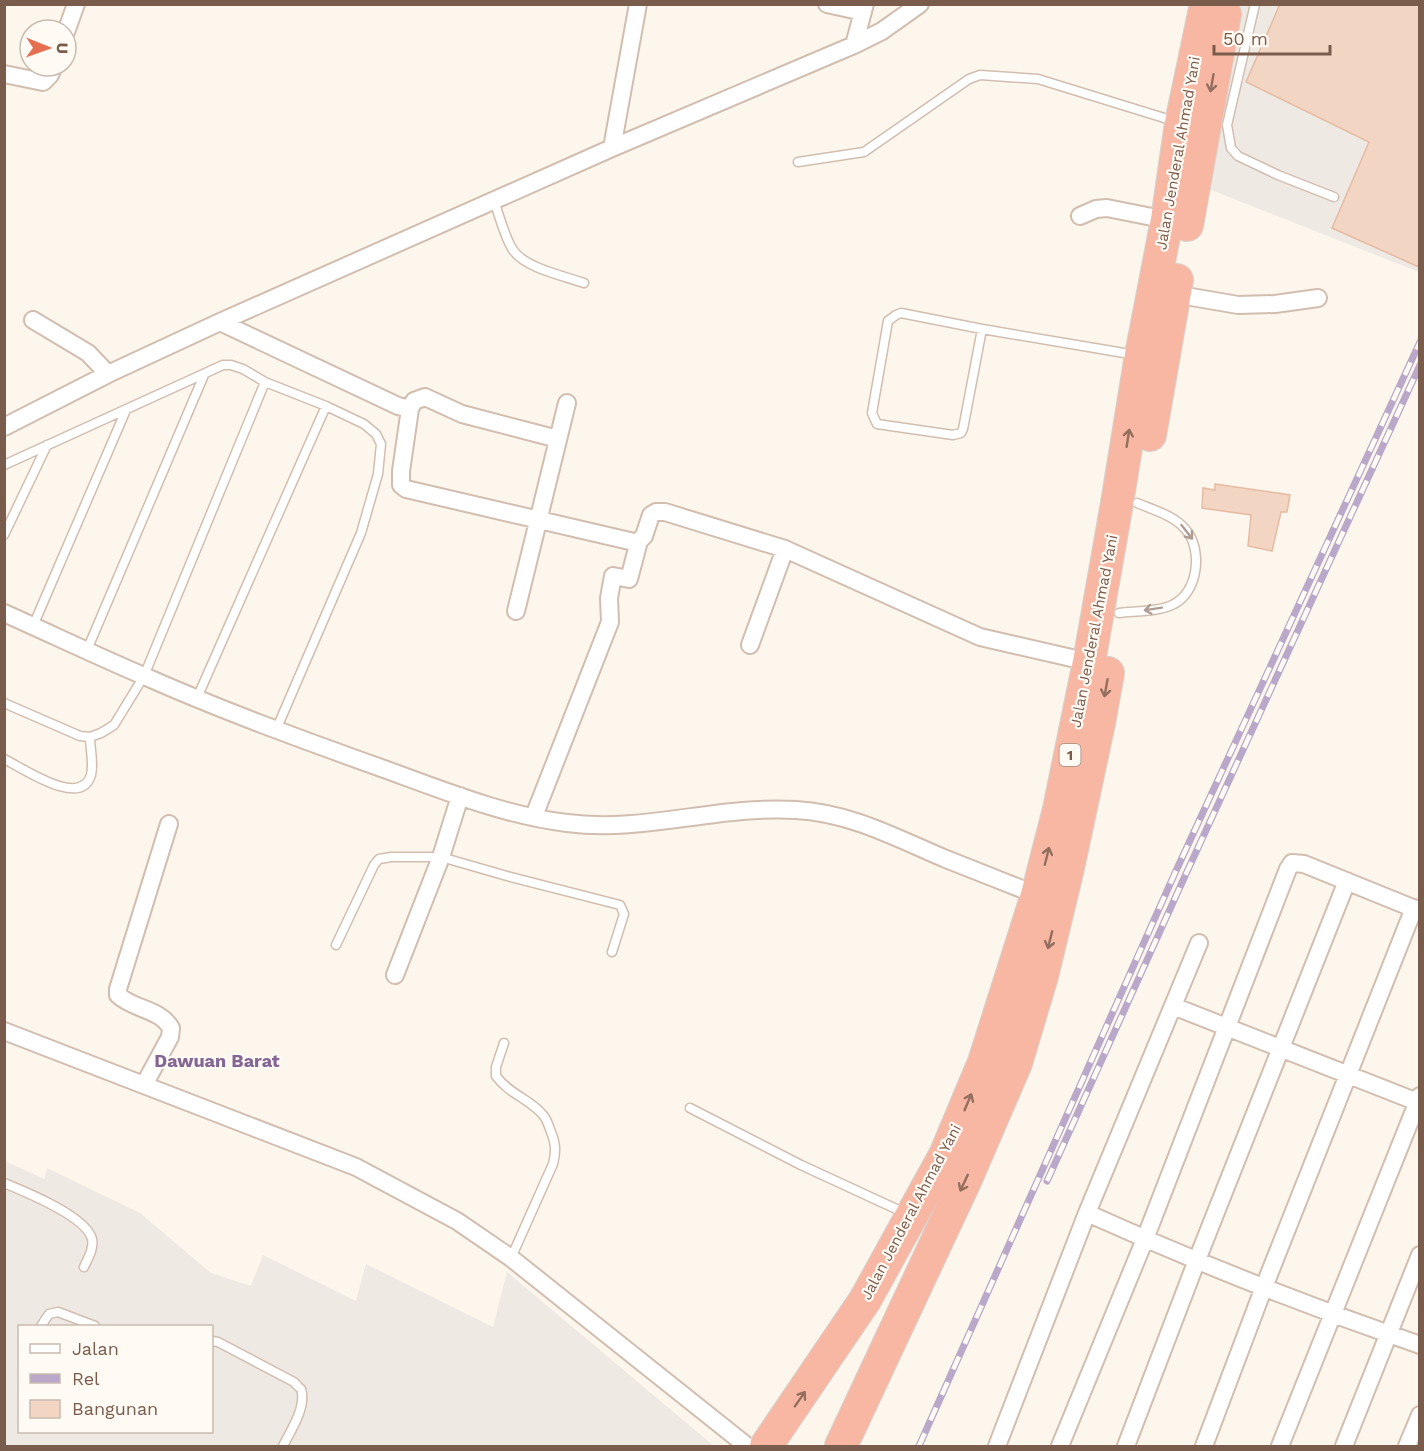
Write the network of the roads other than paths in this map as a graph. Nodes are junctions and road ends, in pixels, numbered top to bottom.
1 (638, 4) edge
2 (827, 4) edge
3 (920, 4) edge
4 (1206, 4) edge
5 (1226, 4) edge
6 (1255, 4) edge
7 (864, 8) edge
8 (854, 45) junction
9 (24, 78) edge
10 (47, 78) edge
11 (1181, 123) junction
12 (612, 148) junction
13 (798, 162) dead end
14 (1334, 197) dead end
15 (494, 201) junction
16 (1080, 216) dead end
17 (1167, 220) junction
18 (584, 283) dead end
19 (1174, 294) junction
20 (1318, 298) dead end
21 (33, 320) dead end
22 (220, 322) junction
23 (982, 329) junction
24 (1152, 358) junction
25 (108, 374) junction
26 (204, 375) junction
27 (266, 382) junction
28 (567, 403) dead end
29 (326, 406) junction
30 (410, 409) junction
31 (126, 410) junction
32 (4, 427) edge
33 (558, 439) junction
34 (47, 445) junction
35 (4, 465) edge
36 (1137, 503) junction
37 (538, 521) junction
38 (4, 535) edge
39 (639, 541) junction
40 (785, 549) junction
41 (516, 611) dead end
42 (4, 613) edge
43 (1119, 613) junction
44 (33, 626) junction
45 (750, 645) dead end
46 (87, 650) junction
47 (1089, 662) junction
48 (144, 676) junction
49 (197, 698) junction
50 (4, 703) edge
51 (276, 730) junction
52 (90, 737) junction
53 (4, 759) edge
54 (460, 796) junction
55 (534, 816) junction
56 (169, 824) dead end
57 (441, 857) junction
58 (1347, 881) junction
59 (1037, 895) junction
60 (1417, 909) edge
61 (1199, 943) dead end
62 (336, 945) dead end
63 (612, 952) dead end
64 (395, 975) dead end
65 (1173, 1006) junction
66 (1226, 1026) junction
67 (4, 1031) edge
68 (504, 1043) dead end
69 (1282, 1048) junction
70 (1350, 1075) junction
71 (144, 1085) junction
72 (1419, 1100) edge
73 (690, 1108) dead end
74 (4, 1183) edge
75 (1087, 1214) junction
76 (911, 1216) junction
77 (1145, 1239) junction
78 (1419, 1255) edge
79 (512, 1258) junction
80 (1197, 1260) junction
81 (84, 1267) dead end
82 (1264, 1287) junction
83 (1332, 1313) junction
84 (42, 1325) edge
85 (92, 1325) edge
86 (1388, 1334) junction
87 (213, 1341) edge
88 (1419, 1345) edge
89 (1419, 1415) edge
90 (284, 1446) edge
91 (747, 1446) edge
92 (766, 1446) edge
93 (841, 1446) edge
94 (997, 1446) edge
95 (1060, 1446) edge
96 (1126, 1446) edge
97 (1204, 1446) edge
98 (1280, 1446) edge
99 (1344, 1446) edge
100 (1407, 1446) edge

1 - 12 street
2 - 7 street
3 - 8 street
4 - 11 highway, Jalan Jenderal Ahmad Yani / 1
5 -> 19 highway, Jalan Jenderal Ahmad Yani / 1
6 - 14 lane
7 - 8 street
8 - 12 street
9 - 10 street
11 - 13 lane
11 - 17 highway, Jalan Jenderal Ahmad Yani / 1
12 - 15 street
15 - 18 lane
15 - 22 street
16 - 17 street
17 - 24 highway, Jalan Jenderal Ahmad Yani / 1
19 - 20 street
19 - 24 highway, Jalan Jenderal Ahmad Yani / 1
21 - 25 street
22 - 25 street
22 - 30 street
23 - 23 lane
23 - 24 lane
24 - 36 highway, Jalan Jenderal Ahmad Yani / 1
47 -> 24 highway, Jalan Jenderal Ahmad Yani / 1
25 - 32 street
26 - 27 lane
26 - 31 lane
26 - 46 lane
27 - 29 lane
27 - 48 lane
28 - 33 street
29 - 49 lane
29 - 51 lane
30 - 33 street
30 - 37 street
31 - 34 lane
31 - 44 lane
33 - 37 street
34 - 35 lane
34 - 38 lane
36 - 43 highway, Jalan Jenderal Ahmad Yani / 1
36 -> 43 lane
37 - 39 street
37 - 41 street
39 - 40 street
39 - 55 street
40 - 45 street
40 - 47 street
42 - 44 street
43 -> 93 highway, Jalan Jenderal Ahmad Yani / 1
44 - 46 street
46 - 48 street
59 -> 47 highway, Jalan Jenderal Ahmad Yani / 1
48 - 49 street
48 - 52 lane
49 - 51 street
50 - 52 lane
51 - 54 street
52 - 53 lane
54 - 55 street
54 - 57 street
55 - 59 street
56 - 71 street
57 - 62 lane
57 - 63 lane
57 - 64 street
58 - 60 street
58 - 66 street
58 - 69 street
76 -> 59 highway, Jalan Jenderal Ahmad Yani / 1
60 - 70 street
61 - 65 street
65 - 66 street
65 - 75 street
66 - 69 street
66 - 77 street
67 - 71 street
68 - 79 lane
69 - 70 street
69 - 80 street
70 - 72 street
70 - 82 street
71 - 79 street
72 - 83 street
73 - 76 lane
74 - 81 lane
75 - 77 street
75 - 94 street
92 -> 76 highway, Jalan Jenderal Ahmad Yani / 1
77 - 80 street
77 - 95 street
78 - 86 street
79 - 91 street
80 - 82 street
80 - 96 street
82 - 83 street
82 - 97 street
83 - 86 street
83 - 98 street
84 - 85 lane
86 - 88 street
86 - 99 street
87 - 90 lane
89 - 100 street

